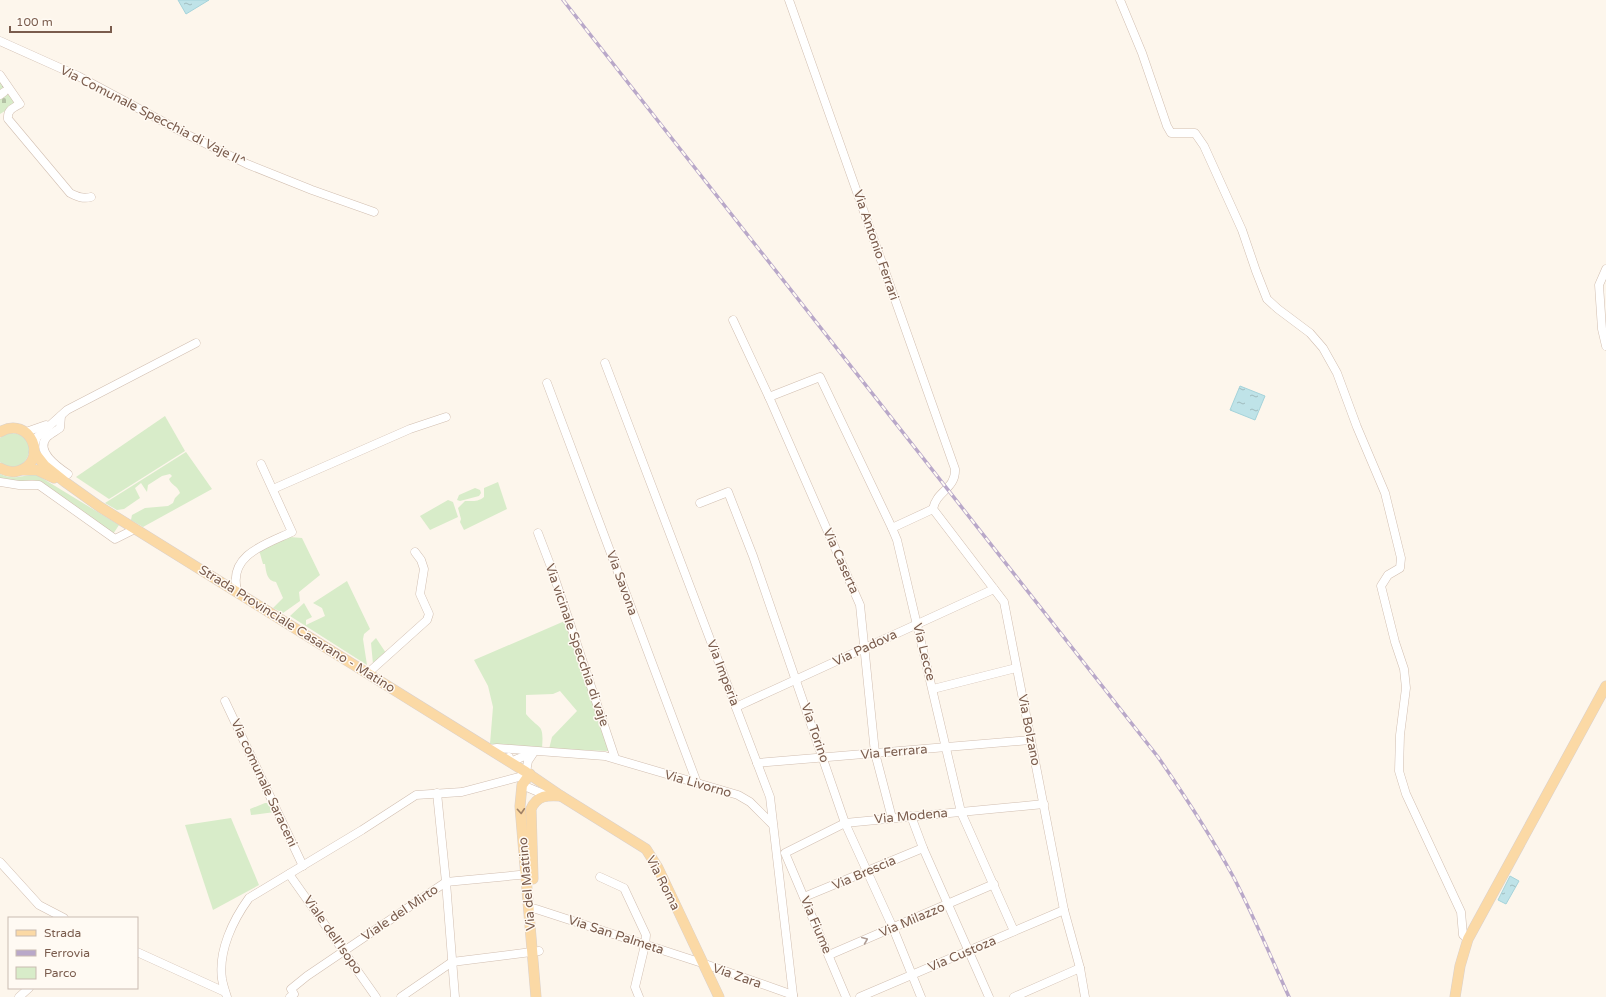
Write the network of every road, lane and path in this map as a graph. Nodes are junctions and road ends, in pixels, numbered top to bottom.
1 (789, 0) edge
2 (1120, 0) edge
3 (0, 41) edge
4 (0, 75) edge
5 (91, 197) dead end
6 (374, 212) dead end
7 (1606, 269) edge
8 (733, 320) dead end
9 (196, 343) dead end
10 (1606, 346) edge
11 (606, 363) dead end
12 (547, 383) dead end
13 (769, 397) junction
14 (446, 417) dead end
15 (58, 418) junction
16 (0, 431) edge
17 (26, 432) junction
18 (34, 449) junction
19 (261, 464) dead end
20 (1, 469) edge
21 (22, 470) junction
22 (66, 478) junction
23 (0, 482) edge
24 (273, 489) junction
25 (700, 502) dead end
26 (934, 509) junction
27 (892, 528) junction
28 (135, 529) junction
29 (538, 533) dead end
30 (415, 552) dead end
31 (994, 589) junction
32 (237, 590) junction
33 (917, 624) junction
34 (864, 648) junction
35 (1016, 668) junction
36 (368, 672) junction
37 (797, 679) junction
38 (1606, 686) edge
39 (933, 689) junction
40 (225, 701) dead end
41 (736, 707) junction
42 (1030, 740) junction
43 (946, 747) junction
44 (489, 749) junction
45 (519, 751) junction
46 (534, 752) junction
47 (874, 753) junction
48 (615, 758) junction
49 (823, 758) junction
50 (510, 762) junction
51 (757, 763) junction
52 (528, 773) junction
53 (697, 784) junction
54 (522, 785) junction
55 (437, 793) junction
56 (548, 796) junction
57 (561, 796) junction
58 (1044, 804) junction
59 (961, 812) junction
60 (911, 816) junction
61 (892, 818) junction
62 (845, 823) junction
63 (773, 825) junction
64 (923, 848) junction
65 (785, 853) joint
66 (0, 862) edge
67 (303, 866) junction
68 (866, 871) junction
69 (289, 874) junction
70 (530, 874) junction
71 (600, 878) dead end
72 (446, 882) junction
73 (994, 884) junction
74 (804, 897) junction
75 (948, 904) junction
76 (532, 909) junction
77 (1064, 910) junction
78 (62, 917) edge
79 (893, 928) junction
80 (1014, 931) junction
81 (1468, 939) junction
82 (645, 945) junction
83 (344, 951) junction
84 (969, 951) junction
85 (138, 952) edge
86 (536, 952) junction
87 (829, 955) junction
88 (452, 962) junction
89 (702, 963) junction
90 (1080, 968) junction
91 (911, 976) junction
92 (28, 989) edge
93 (226, 995) edge
94 (793, 996) edge
95 (19, 997) edge
96 (290, 997) edge
97 (376, 997) edge
98 (401, 997) edge
99 (455, 997) edge
100 (536, 997) edge
101 (543, 997) edge
102 (639, 997) edge
103 (719, 997) edge
104 (846, 997) edge
105 (860, 997) edge
106 (921, 997) edge
107 (989, 997) edge
108 (1014, 997) edge
109 (1085, 997) edge
110 (1455, 997) edge

1 - 26 street, Via Antonio Ferrari
2 - 81 street
3 - 6 street, Via Comunale Specchia di Vaje II^
4 - 5 street
7 - 10 street
8 - 13 street, Via Caserta
9 - 15 street
11 - 41 street, Via Imperia
12 - 53 street, Via Savona
13 - 27 street, Via Lecce
13 - 34 street, Via Caserta
14 - 24 street
15 - 17 street
15 - 18 street
15 - 22 street
16 - 17 main road
17 - 18 main road, Strada Provinciale Casarano - Matino
18 - 21 main road
18 - 22 main road, Strada Provinciale Casarano - Matino
19 - 24 street
20 - 21 main road, Strada Provinciale Casarano - Matino
21 - 22 main road, Strada Provinciale Casarano - Matino
22 - 28 main road, Strada Provinciale Casarano - Matino
23 - 28 street
24 - 32 street
25 - 37 street, Via Torino
26 - 27 street
26 - 31 street, Via Bolzano
27 - 33 street, Via Lecce
28 - 32 main road, Strada Provinciale Casarano - Matino
29 - 48 street, Via vicinale Specchia di vaje
30 - 36 street
31 - 33 street, Via Padova
31 - 35 street, Via Bolzano
32 - 36 main road, Strada Provinciale Casarano - Matino
33 - 34 street, Via Padova
33 - 39 street, Via Lecce
34 - 37 street, Via Padova
34 - 47 street, Via Caserta
35 - 39 street
35 - 42 street, Via Bolzano
36 - 44 main road, Strada Provinciale Casarano - Matino
37 - 41 street, Via Padova
37 - 49 street, Via Torino
38 - 81 main road
39 - 43 street, Via Lecce
40 - 67 street, Via comunale Saraceni
41 - 51 street, Via Imperia
42 - 43 street, Via Ferrara
42 - 58 street, Via Bolzano
43 - 47 street, Via Ferrara
43 - 59 street, Via Lecce
44 - 45 street, Via Livorno
44 - 50 main road, Strada Provinciale Casarano - Matino
45 - 46 street, Via Livorno
45 - 50 street
46 - 48 street, Via Livorno
46 - 50 street
46 - 52 street
47 - 49 street, Via Ferrara
47 - 61 street, Via Caserta
48 - 53 street, Via Livorno
49 - 51 street, Via Ferrara
49 - 62 street, Via Torino
50 - 52 main road, Strada Provinciale Casarano - Matino
51 - 63 street, Via Imperia
52 - 54 main road
52 - 55 street
52 - 57 main road, Via Roma
53 - 63 street, Via Livorno
54 - 56 street
54 -> 70 main road, Via del Mattino
55 - 67 street
55 - 72 street
56 - 57 main road
56 - 70 main road, Via del Mattino
57 - 89 main road, Via Roma
58 - 59 street, Via Modena
58 - 77 street, Via Bolzano
59 - 60 street, Via Modena
59 - 73 street, Via Lecce
60 - 61 street, Via Modena
60 - 64 street
61 - 62 street, Via Modena
62 - 65 street, Via Modena
62 - 68 street, Via Torino
63 - 94 street, Via Imperia
64 - 68 street, Via Brescia
64 - 75 street
65 - 74 street, Via Fiume
66 - 78 street
67 - 69 street
68 - 74 street, Via Brescia
68 - 79 street, Via Torino
69 - 83 street, Viale dell'Isopo
69 - 93 street
70 - 72 street, Viale del Mirto
70 - 76 main road, Via del Mattino
71 - 82 street
72 - 83 street, Viale del Mirto
72 - 88 street
73 - 75 street, Via Milazzo
73 - 80 street, Via Lecce
74 - 87 street, Via Fiume
75 - 79 street, Via Milazzo
75 - 84 street
76 - 82 street, Via San Palmeta
76 - 86 main road, Via del Mattino
77 - 80 street, Via Custoza
77 - 90 street, Via Bolzano
87 -> 79 street, Via Milazzo
79 - 91 street, Via Torino
80 - 84 street, Via Custoza
81 - 110 main road
82 - 89 street, Via San Palmeta
82 - 102 street
83 - 96 street, Viale del Mirto
83 - 97 street, Viale dell'Isopo
84 - 91 street, Via Custoza
84 - 107 street
85 - 93 street
86 - 88 street
86 - 100 main road, Via del Mattino
86 - 101 main road, Via del Mattino
87 - 104 street, Via Fiume
88 - 98 street
88 - 99 street
89 - 94 street, Via Zara
89 - 103 main road, Via Roma
90 - 108 street
90 - 109 street, Via Bolzano
91 - 105 street, Via Custoza
91 - 106 street, Via Torino
92 - 95 street

